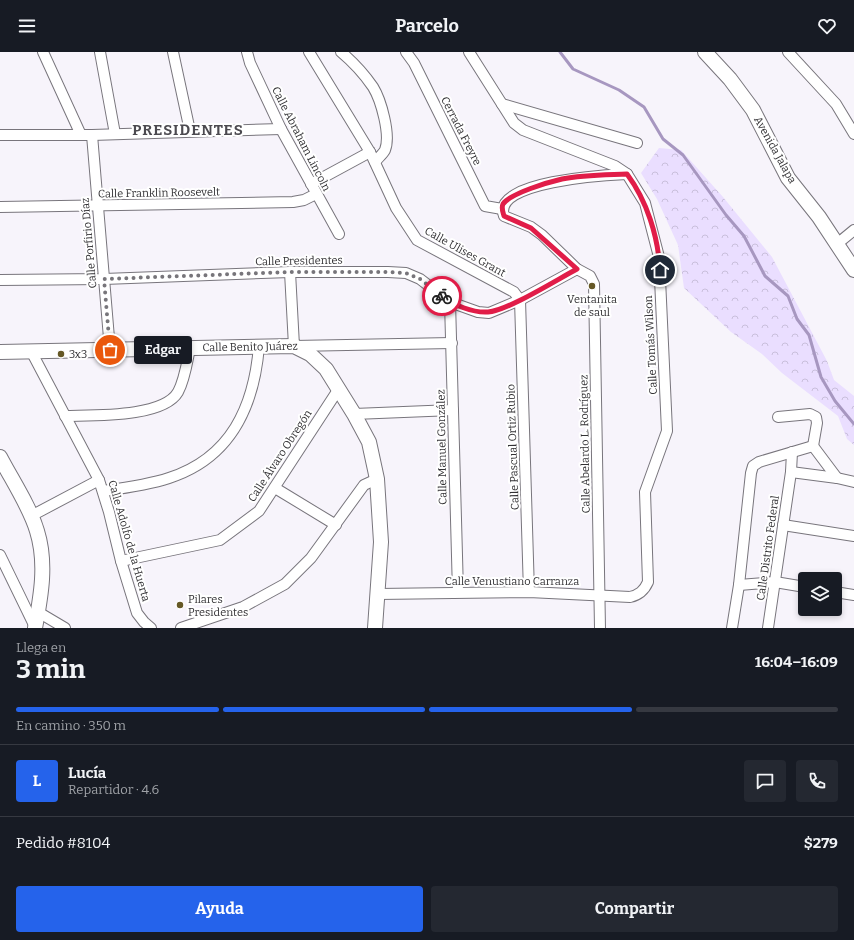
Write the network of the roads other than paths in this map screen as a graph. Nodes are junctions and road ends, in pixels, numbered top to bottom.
1 (43, 52) edge
2 (100, 52) edge
3 (173, 52) edge
4 (247, 52) edge
5 (309, 52) edge
6 (342, 52) edge
7 (406, 52) edge
8 (469, 52) edge
9 (705, 52) edge
10 (788, 52) edge
11 (502, 104) junction
12 (0, 125) edge
13 (281, 129) junction
14 (190, 131) junction
15 (115, 134) junction
16 (854, 134) edge
17 (2, 135) edge
18 (81, 135) junction
19 (92, 135) junction
20 (637, 143) dead end
21 (370, 152) junction
22 (375, 162) junction
23 (627, 174) junction
24 (311, 184) junction
25 (316, 194) junction
26 (98, 206) junction
27 (0, 207) edge
28 (502, 210) junction
29 (854, 230) edge
30 (338, 234) dead end
31 (837, 244) junction
32 (577, 269) junction
33 (854, 270) edge
34 (290, 272) junction
35 (104, 279) junction
36 (0, 280) edge
37 (520, 300) junction
38 (450, 302) junction
39 (452, 343) junction
40 (259, 346) junction
41 (294, 346) junction
42 (190, 348) junction
43 (110, 350) junction
44 (31, 351) junction
45 (0, 352) edge
46 (338, 390) junction
47 (453, 410) junction
48 (354, 414) junction
49 (65, 416) junction
50 (778, 417) dead end
51 (813, 446) junction
52 (792, 452) junction
53 (0, 457) edge
54 (791, 472) junction
55 (837, 478) junction
56 (377, 479) junction
57 (99, 480) junction
58 (854, 482) edge
59 (275, 488) junction
60 (103, 491) junction
61 (31, 516) junction
62 (783, 524) junction
63 (336, 525) junction
64 (854, 536) edge
65 (0, 555) edge
66 (121, 561) junction
67 (775, 582) junction
68 (739, 585) junction
69 (798, 586) edge
70 (645, 589) joint
71 (458, 592) junction
72 (529, 592) junction
73 (842, 593) edge
74 (378, 594) junction
75 (600, 594) junction
76 (854, 595) edge
77 (38, 612) junction
78 (35, 628) edge
79 (65, 628) edge
80 (151, 628) edge
81 (181, 628) edge
82 (375, 628) edge
83 (600, 628) edge
84 (732, 628) edge
85 (768, 628) edge

1 - 18 street
2 - 15 street
3 - 14 street
4 - 13 street, Calle Abraham Lincoln
5 - 21 street, Calle Ulises Grant
6 - 22 street
7 - 28 street, Cerrada Freyre
8 - 11 street, Calle Tomás Wilson
9 - 31 street, Avenida Jalapa
10 - 16 street
11 - 20 street
11 - 23 street, Calle Tomás Wilson
12 - 17 street
13 - 14 street
13 - 24 street, Calle Abraham Lincoln
14 - 15 street
15 - 19 street
17 - 18 street
18 - 19 street
19 - 26 street, Calle Porfirio Díaz
21 - 22 street, Calle Ulises Grant
21 - 24 street
22 - 37 street, Calle Ulises Grant
23 - 28 street
23 - 70 street, Calle Tomás Wilson
24 - 25 street, Calle Abraham Lincoln
25 - 26 street, Calle Franklin Roosevelt
25 - 30 street, Calle Abraham Lincoln
26 - 27 street, Calle Franklin Roosevelt
26 - 35 street, Calle Porfirio Díaz
28 - 32 street, Cerrada Freyre
29 - 31 street
31 - 33 street, Avenida Jalapa
32 - 37 street, Calle Presidentes
32 - 75 street, Calle Abelardo L. Rodríguez
34 - 35 street, Calle Presidentes
34 - 38 street, Calle Presidentes
34 - 41 street
35 - 36 street, Calle Presidentes
35 - 43 street, Calle Porfirio Díaz
37 - 38 street, Calle Presidentes
37 - 72 street, Calle Pascual Ortiz Rubio
38 - 39 street, Calle Manuel González
39 - 41 street, Calle Benito Juárez
39 - 47 street, Calle Manuel González
40 - 41 street, Calle Benito Juárez
40 - 42 street, Calle Benito Juárez
40 - 60 street
41 - 46 street
42 - 43 street, Calle Benito Juárez
42 - 49 street
43 - 44 street, Calle Benito Juárez
44 - 45 street, Calle Benito Juárez
44 - 49 street, Calle Adolfo de la Huerta
46 - 48 street
46 - 59 street, Calle Álvaro Obregón
47 - 48 street
47 - 71 street, Calle Manuel González
48 - 56 street
49 - 57 street, Calle Adolfo de la Huerta
50 - 51 street
51 - 52 street
51 - 55 street
52 - 54 street, Calle Distrito Federal
52 - 68 street
53 - 61 street
54 - 55 street
54 - 62 street, Calle Distrito Federal
55 - 58 street
56 - 63 street
56 - 74 street
57 - 60 street, Calle Adolfo de la Huerta
57 - 61 street
59 - 63 street
59 - 66 street, Calle Álvaro Obregón
60 - 66 street, Calle Adolfo de la Huerta
61 - 77 street
62 - 64 street
62 - 67 street, Calle Distrito Federal
63 - 81 street
65 - 78 street
66 - 80 street, Calle Adolfo de la Huerta
67 - 68 street
67 - 69 street
67 - 85 street, Calle Distrito Federal
68 - 84 street
70 - 75 street, Calle Venustiano Carranza
71 - 72 street, Calle Venustiano Carranza
71 - 74 street, Calle Venustiano Carranza
72 - 75 street, Calle Venustiano Carranza
73 - 76 street
74 - 82 street
75 - 83 street, Calle Abelardo L. Rodríguez
77 - 78 street
77 - 79 street

